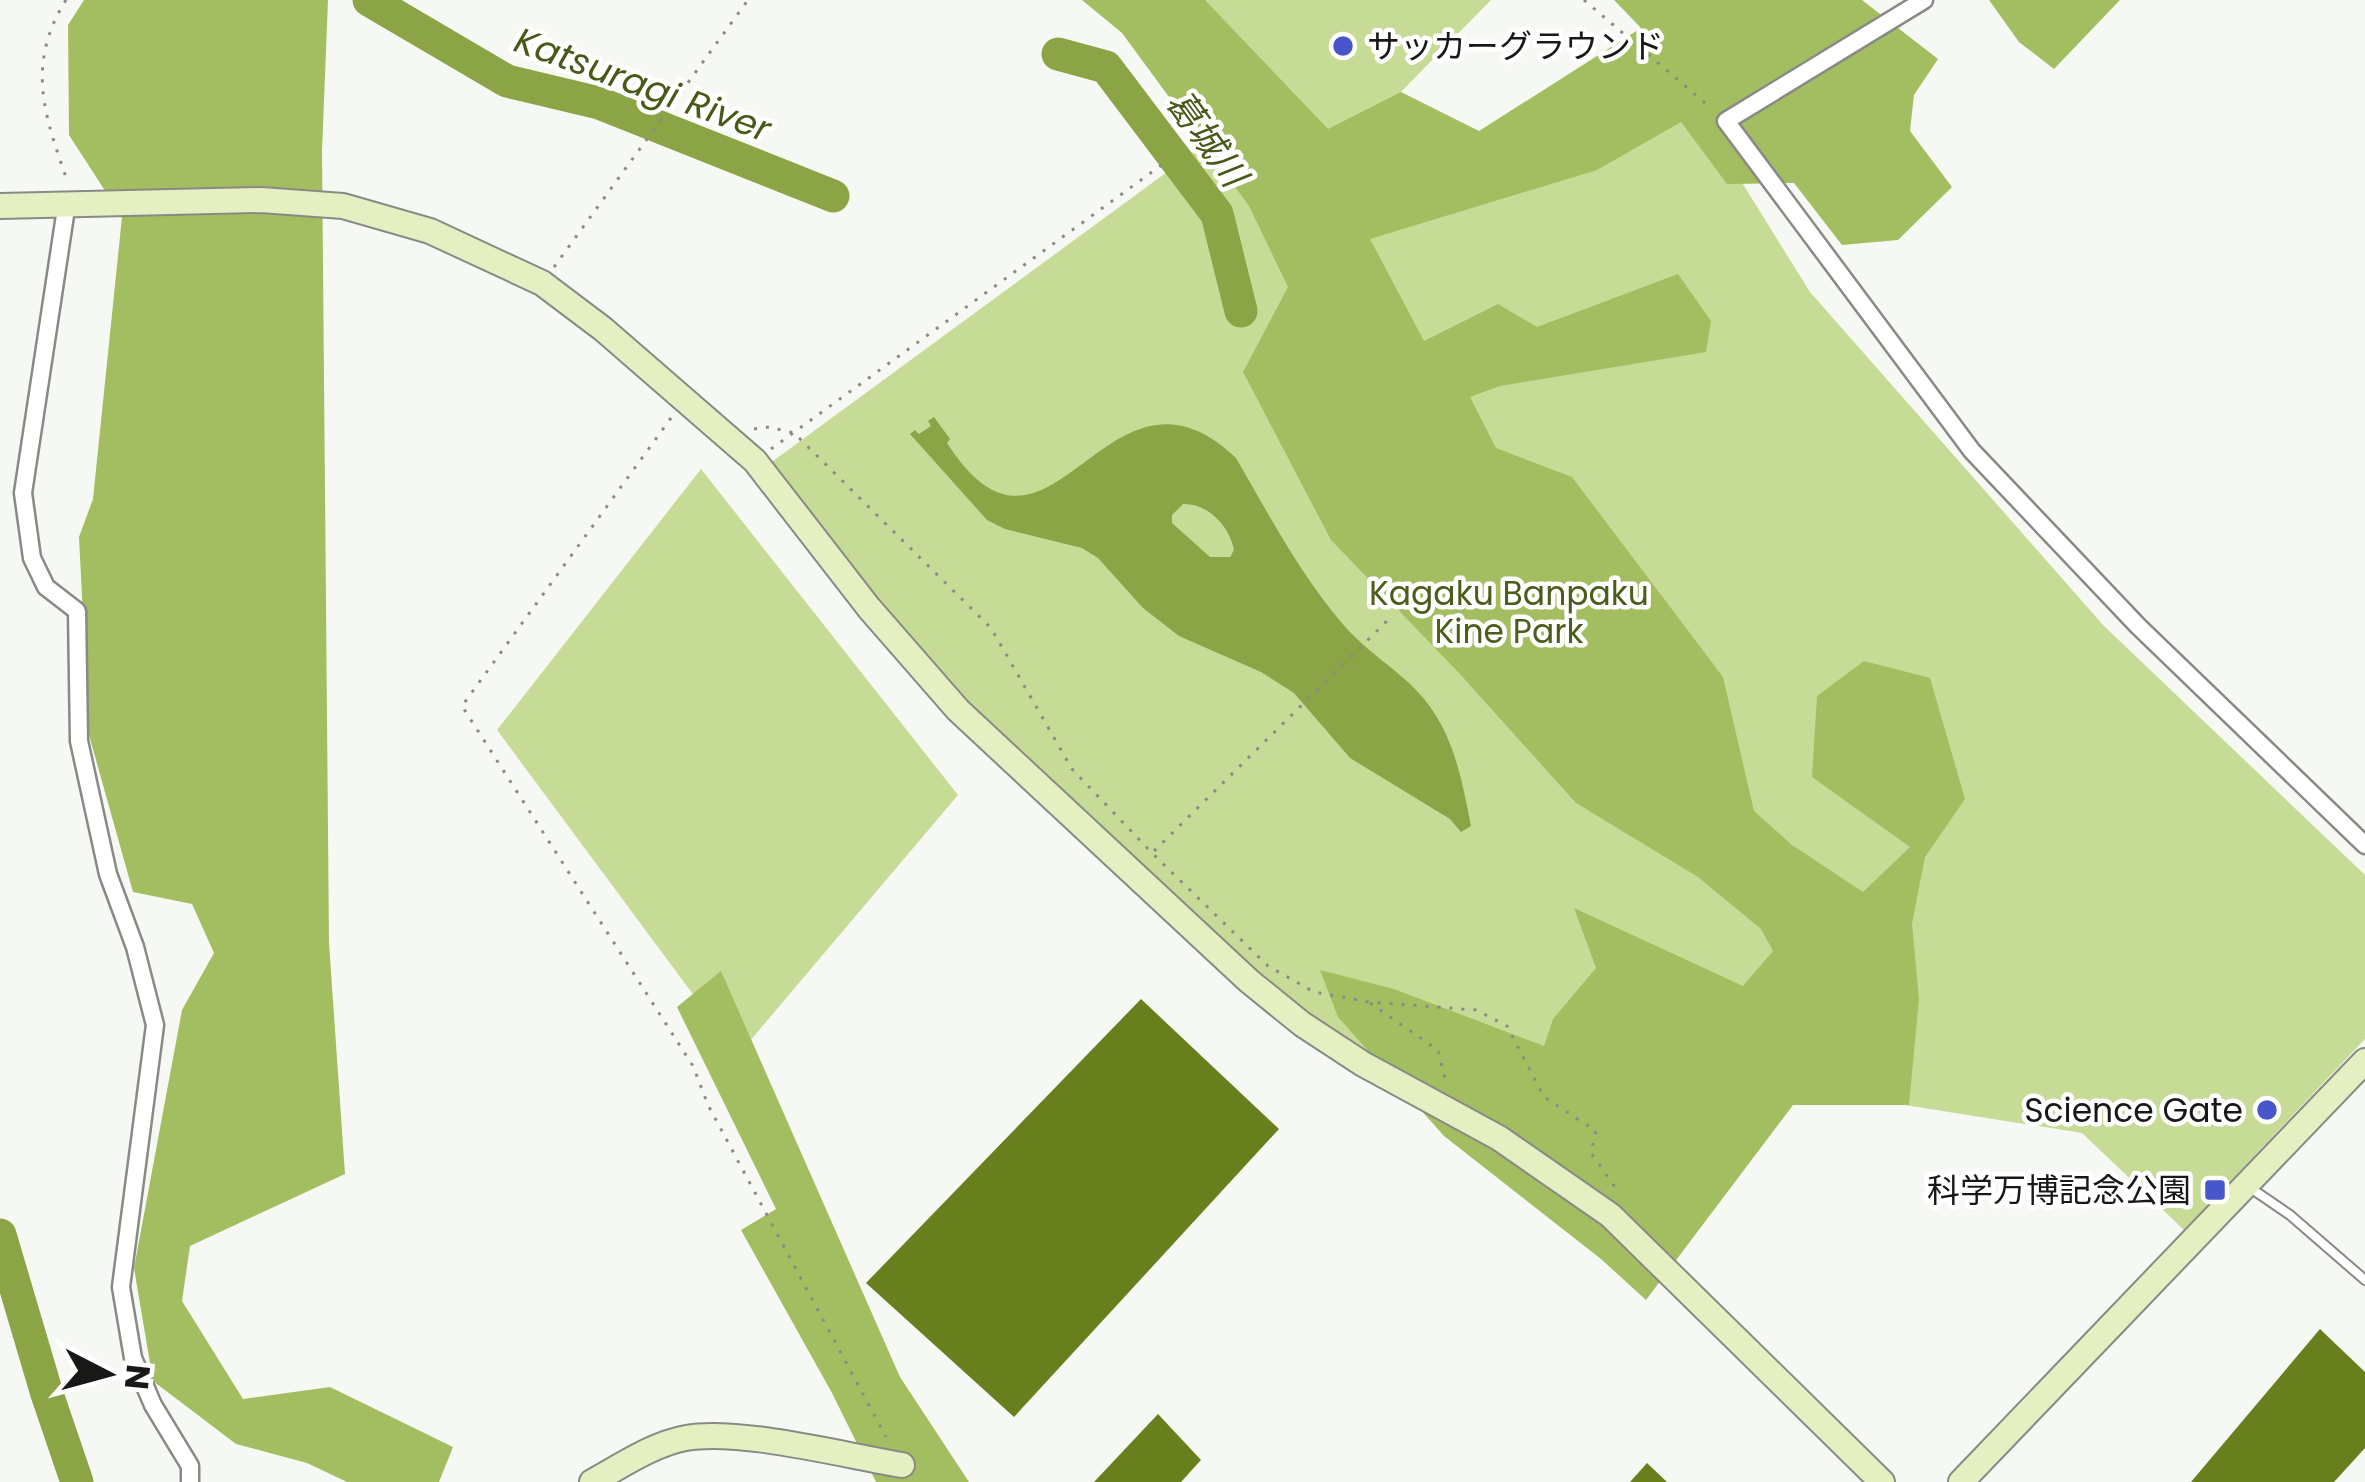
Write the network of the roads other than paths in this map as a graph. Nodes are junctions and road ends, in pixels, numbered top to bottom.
1 (1924, 0) edge
2 (67, 202) junction
3 (0, 206) edge
4 (2365, 845) edge
5 (2361, 1071) edge
6 (2246, 1184) junction
7 (2365, 1280) edge
8 (908, 1473) edge
9 (190, 1482) edge
10 (592, 1482) edge
11 (1882, 1482) edge
12 (1961, 1482) edge

1 - 4 street
2 - 3 street
2 - 9 street
2 - 11 street
5 - 6 street
6 - 7 lane
6 - 12 street
8 - 10 street

